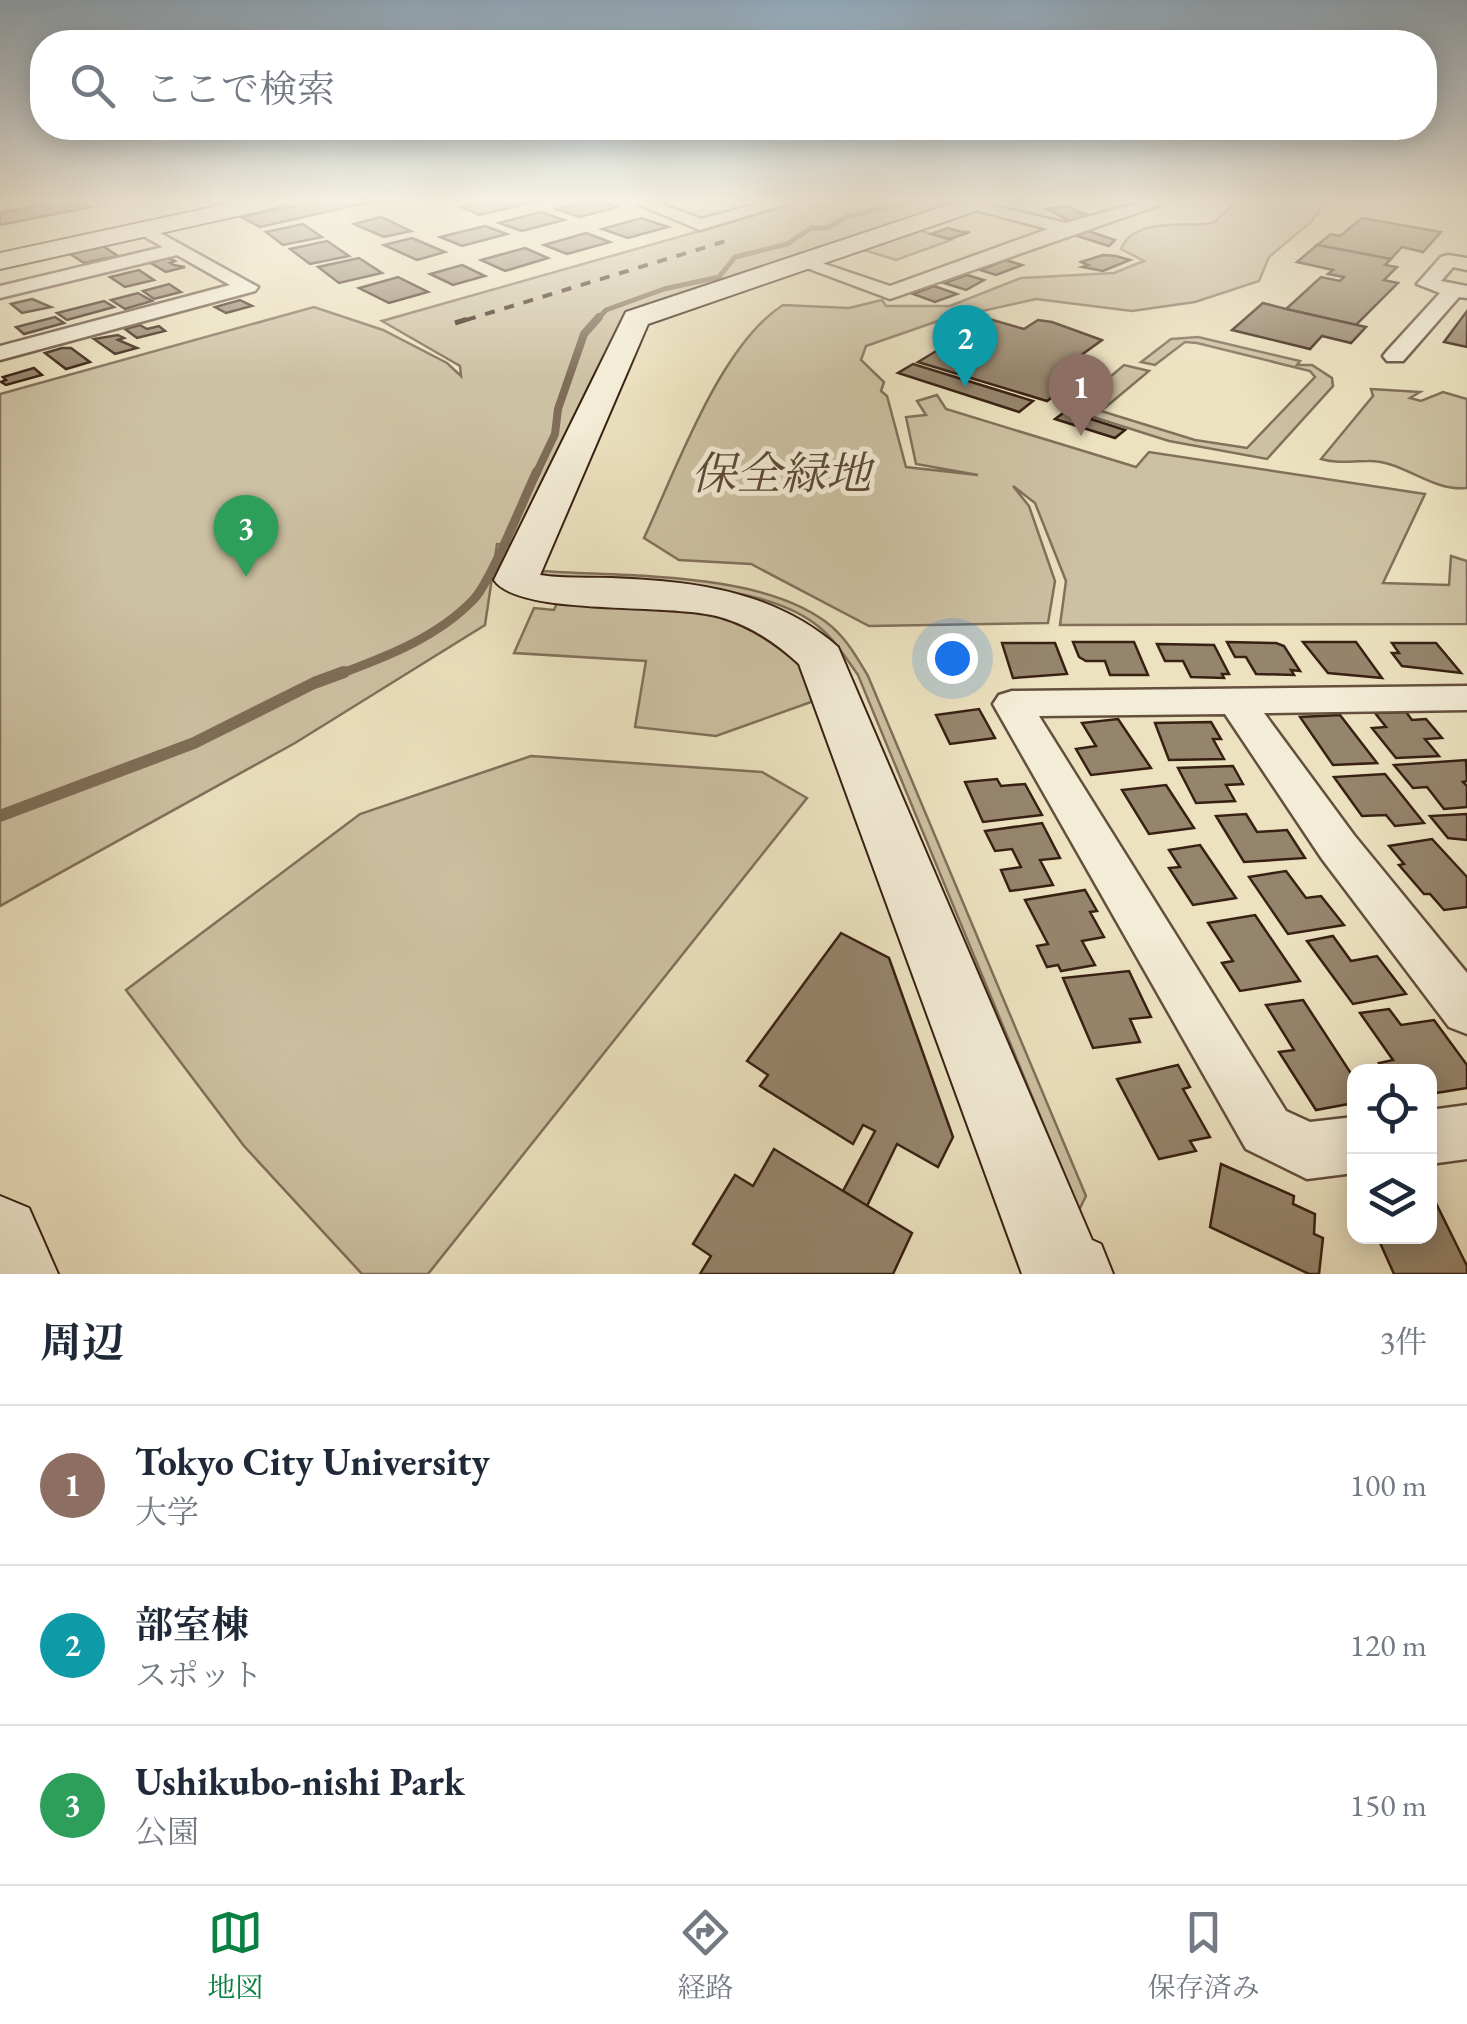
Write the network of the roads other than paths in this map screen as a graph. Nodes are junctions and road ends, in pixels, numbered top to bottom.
1 (136, 259) edge
2 (194, 259) edge
3 (803, 259) edge
4 (981, 259) edge
5 (798, 261) junction
6 (1467, 264) edge
7 (1461, 291) edge
8 (0, 292) edge
9 (0, 353) edge
10 (1395, 356) dead end
11 (1236, 702) junction
12 (1460, 705) edge
13 (1467, 1011) edge
14 (1467, 1132) edge
15 (1437, 1135) edge
16 (1347, 1146) edge
17 (0, 1237) edge
18 (16, 1274) edge
19 (1071, 1274) edge

1 - 8 street
2 - 9 street
3 - 5 street
4 - 5 street
5 - 19 street
6 - 7 street
7 - 10 street
11 - 12 street
11 - 13 street
11 - 16 street
14 - 15 street
17 - 18 street

